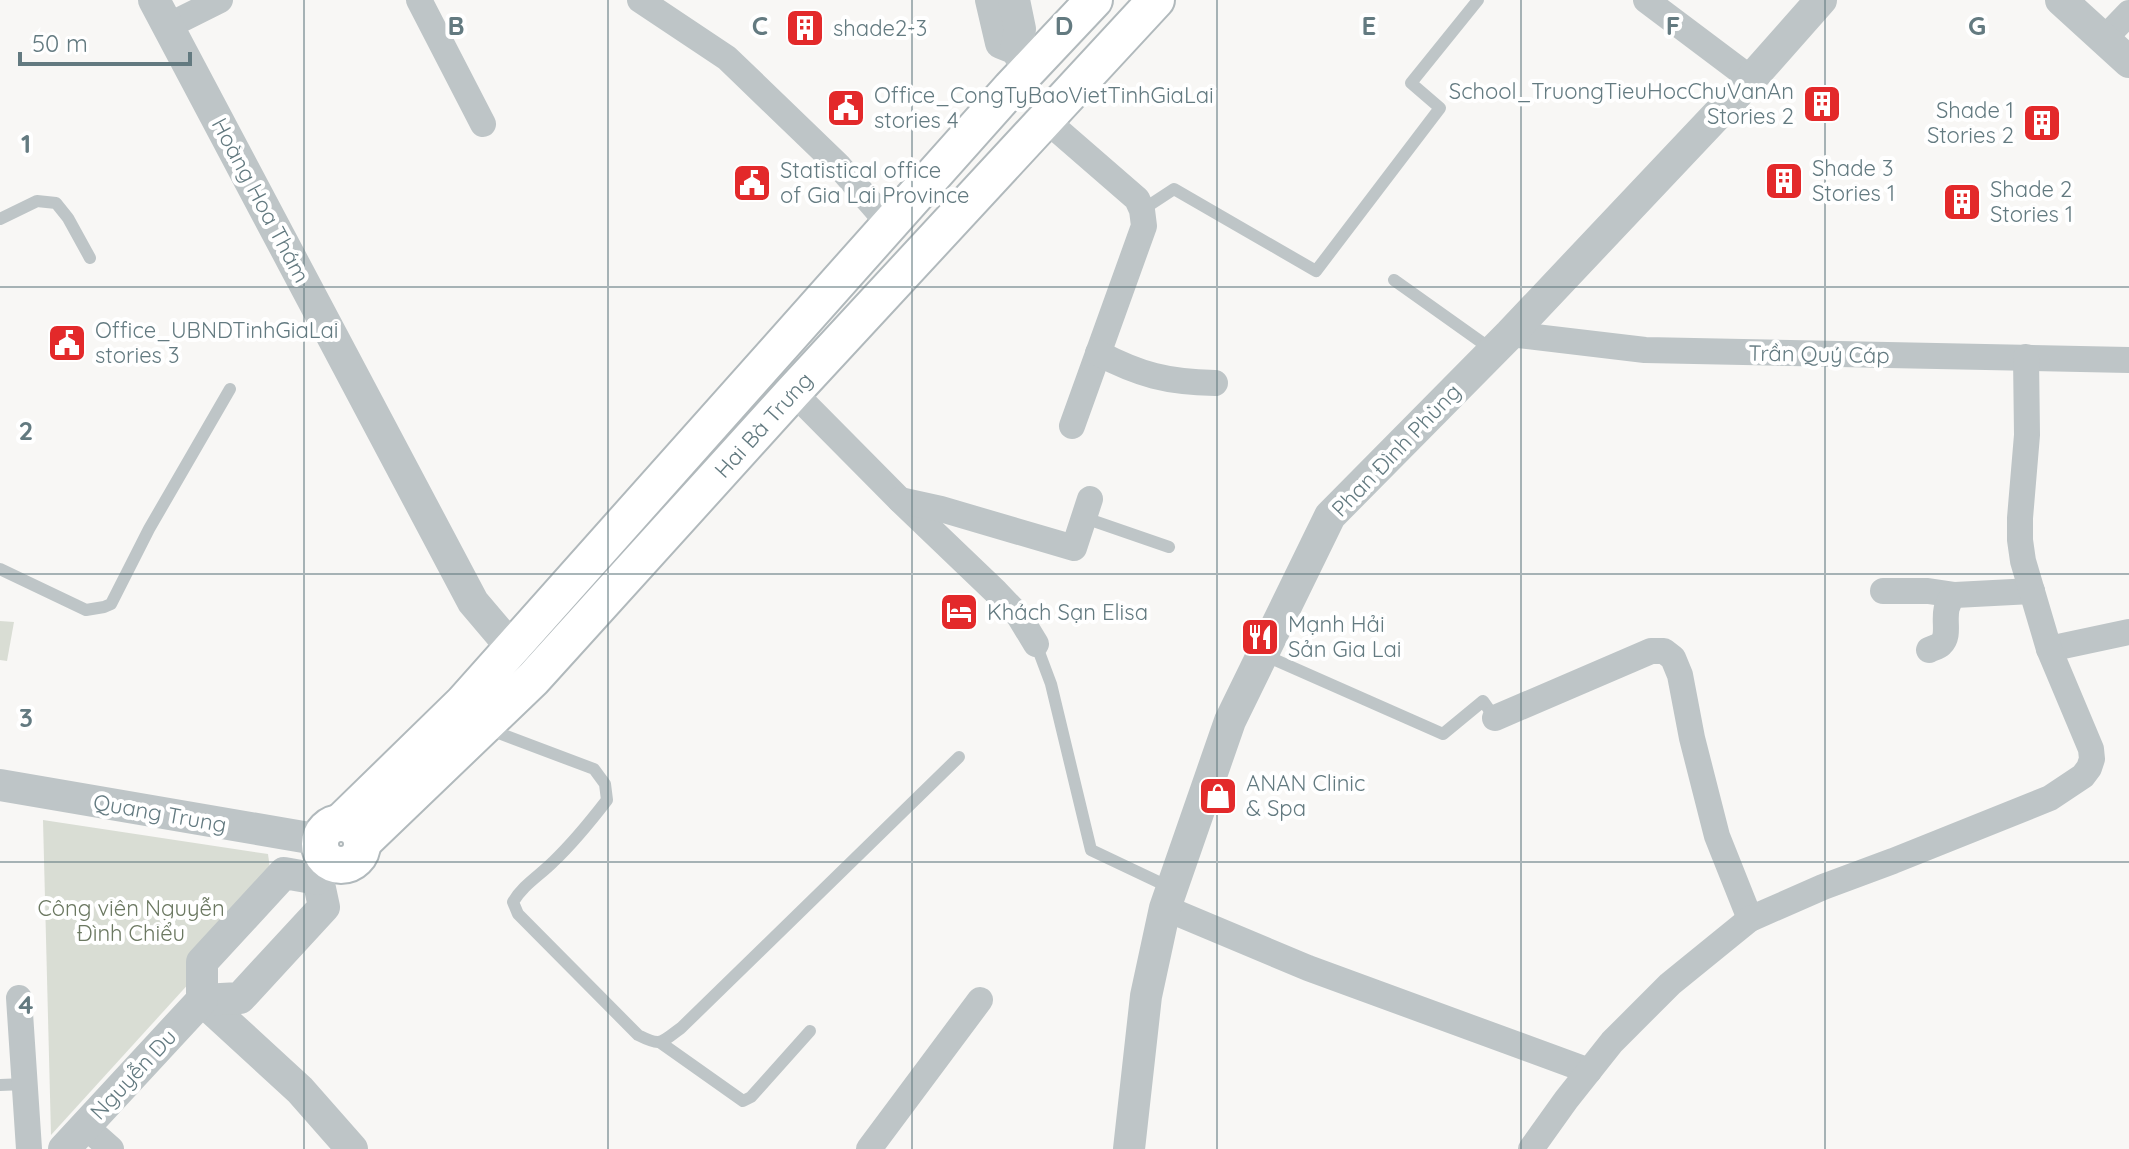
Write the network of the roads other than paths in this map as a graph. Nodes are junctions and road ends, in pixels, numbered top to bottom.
1 (220, 0) edge
2 (419, 0) edge
3 (640, 0) edge
4 (991, 0) edge
5 (1014, 0) edge
6 (1094, 0) edge
7 (1156, 0) edge
8 (1478, 0) edge
9 (1646, 0) edge
10 (1821, 0) edge
11 (2061, 0) edge
12 (161, 13) edge
13 (2129, 13) edge
14 (2104, 39) junction
15 (1022, 59) junction
16 (2129, 62) edge
17 (1751, 79) junction
18 (1046, 120) junction
19 (483, 124) dead end
20 (1142, 210) junction
21 (0, 219) edge
22 (890, 225) junction
23 (90, 258) dead end
24 (1394, 280) dead end
25 (1502, 343) junction
26 (1098, 353) junction
27 (2026, 357) junction
28 (2129, 360) edge
29 (1215, 383) dead end
30 (230, 389) dead end
31 (793, 392) junction
32 (1072, 426) dead end
33 (900, 500) junction
34 (1087, 509) joint
35 (1169, 547) dead end
36 (0, 569) edge
37 (1883, 591) dead end
38 (2032, 591) junction
39 (1955, 595) junction
40 (2129, 632) edge
41 (1036, 644) joint
42 (512, 648) junction
43 (2049, 649) junction
44 (1929, 650) dead end
45 (1263, 655) junction
46 (533, 679) junction
47 (474, 715) junction
48 (1495, 718) joint
49 (959, 757) dead end
50 (0, 785) edge
51 (335, 850) junction
52 (1169, 898) junction
53 (1750, 919) junction
54 (19, 998) dead end
55 (202, 1000) junction
56 (980, 1000) dead end
57 (810, 1031) dead end
58 (661, 1043) junction
59 (1589, 1071) junction
60 (12, 1085) edge
61 (75, 1138) edge
62 (29, 1149) edge
63 (111, 1149) edge
64 (352, 1149) edge
65 (869, 1149) edge
66 (1129, 1149) edge
67 (1531, 1149) edge

1 - 12 street
2 - 19 street
3 - 22 street
4 - 15 street
5 - 15 street
6 - 15 main road
7 - 18 main road, Hai Bà Trưng
8 - 20 lane
9 - 17 street
10 - 17 street, Phan Đình Phùng
11 - 14 street
12 - 42 street, Hoàng Hoa Thám
13 - 14 street
14 - 16 street
15 - 18 main road
15 - 22 main road
17 - 25 street, Phan Đình Phùng
18 - 20 street
18 - 31 main road, Hai Bà Trưng
20 - 26 street
21 - 23 lane
22 - 42 main road
24 - 25 lane
25 - 27 street, Trần Quý Cáp
25 - 45 street, Phan Đình Phùng
26 - 29 street
26 - 32 street
27 - 28 street, Trần Quý Cáp
27 - 38 street
30 - 36 lane
31 - 33 street
31 - 46 main road, Hai Bà Trưng
33 - 34 street
33 - 41 street
34 - 35 lane
37 - 39 street
38 - 39 street
38 - 43 street
39 - 44 street
40 - 43 street
41 - 52 lane
42 - 46 main road
42 - 47 main road
43 - 53 street
45 - 48 lane
45 - 52 street, Phan Đình Phùng
46 - 47 main road, Hai Bà Trưng
47 - 51 main road, Hai Bà Trưng
47 - 58 lane
48 - 53 street
49 - 58 lane
50 - 51 street, Quang Trung
51 - 55 street
51 - 55 street
52 - 59 street
52 - 66 street, Phan Đình Phùng
53 - 59 street
54 - 60 street
55 - 61 street, Nguyễn Du
55 - 64 street
56 - 65 street
57 - 58 lane
59 - 67 street
60 - 62 street
61 - 63 street

